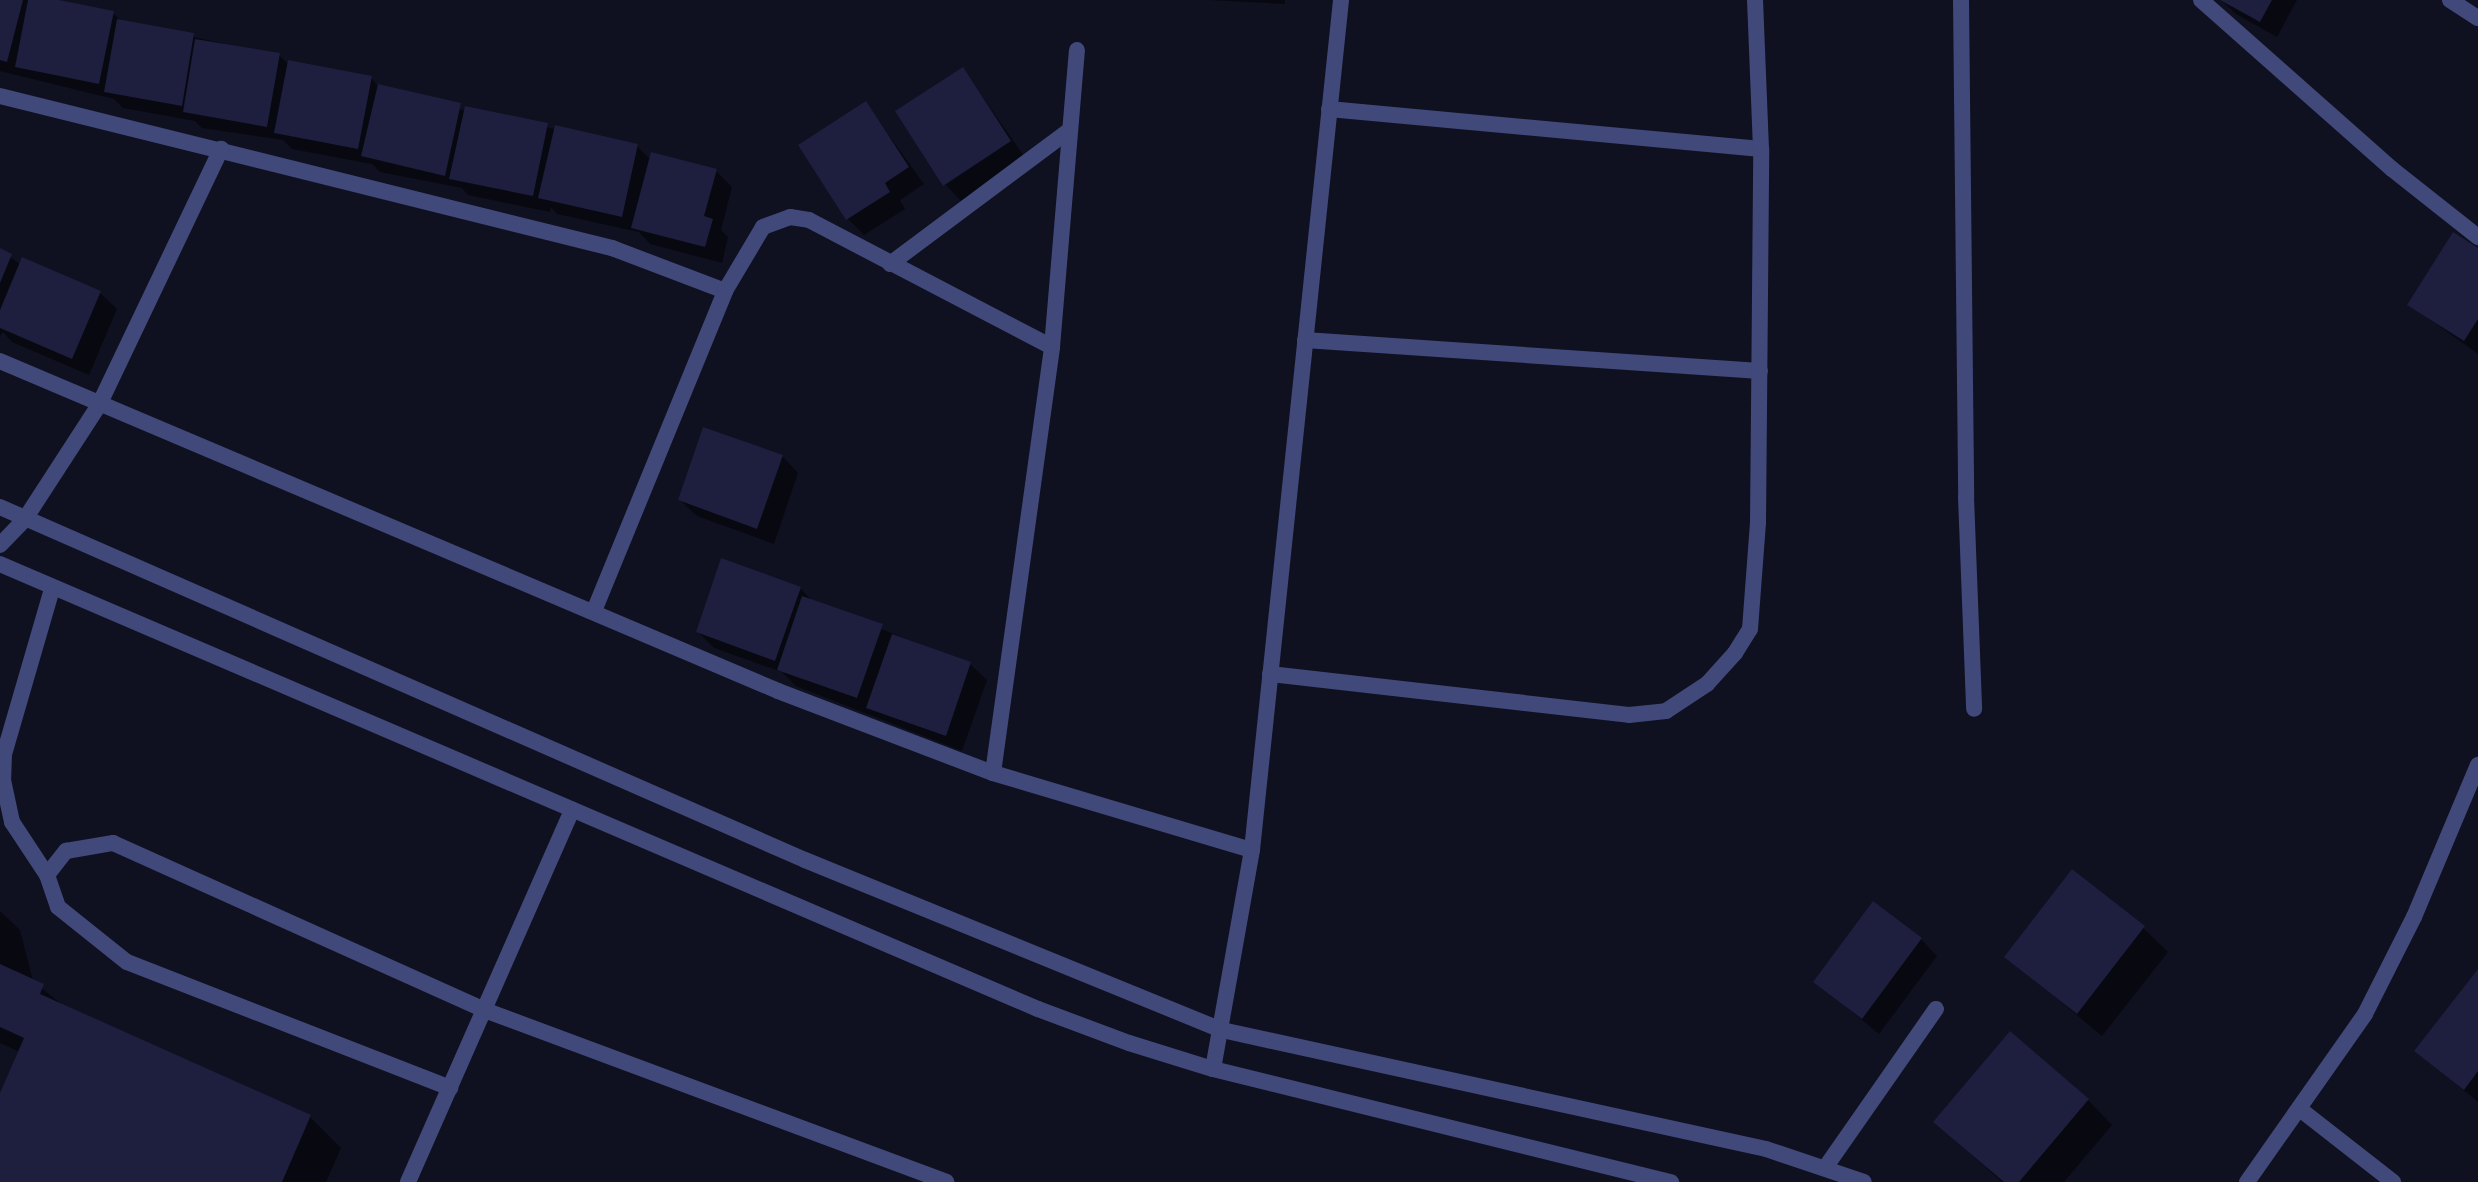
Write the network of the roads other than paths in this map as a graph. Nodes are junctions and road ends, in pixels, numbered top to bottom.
1 (1341, 0) edge
2 (1755, 0) edge
3 (1961, 0) edge
4 (2201, 0) edge
5 (2450, 0) edge
6 (2478, 18) edge
7 (1077, 50) dead end
8 (0, 96) edge
9 (1329, 109) junction
10 (1070, 130) junction
11 (221, 149) junction
12 (1761, 149) junction
13 (2478, 237) edge
14 (890, 264) junction
15 (725, 291) junction
16 (1305, 340) junction
17 (1052, 347) junction
18 (0, 361) edge
19 (1760, 371) junction
20 (99, 405) junction
21 (0, 507) edge
22 (25, 519) junction
23 (0, 545) edge
24 (0, 564) edge
25 (52, 589) junction
26 (594, 611) junction
27 (1270, 674) junction
28 (1974, 709) dead end
29 (2478, 765) edge
30 (993, 773) junction
31 (4, 807) edge
32 (572, 810) junction
33 (1252, 850) junction
34 (47, 875) junction
35 (1936, 1009) dead end
36 (487, 1011) junction
37 (1222, 1030) junction
38 (1213, 1069) junction
39 (450, 1088) junction
40 (2301, 1110) junction
41 (1825, 1168) junction
42 (408, 1182) edge
43 (946, 1182) edge
44 (1671, 1182) edge
45 (1864, 1182) edge
46 (2247, 1182) edge
47 (2393, 1182) edge

1 - 9 street
2 - 12 street
3 - 28 street
4 - 13 street
5 - 6 street
7 - 10 street
8 - 11 street
9 - 12 street
9 - 16 street
10 - 14 street
10 - 17 street
11 - 15 street
11 - 20 street
12 - 19 street
14 - 15 street
14 - 17 street
15 - 26 street
16 - 19 street
16 - 27 street
17 - 30 street
18 - 20 street
19 - 27 street
20 - 22 street
20 - 26 street
21 - 22 street
22 - 23 street
22 - 37 street
24 - 25 street
25 - 31 street
25 - 32 street
26 - 30 street
27 - 33 street
29 - 40 street
30 - 33 street
31 - 34 street
32 - 36 street
32 - 38 street
33 - 37 street
34 - 36 street
34 - 39 street
35 - 41 street
36 - 39 street
36 - 43 street
37 - 38 street
37 - 41 street
38 - 44 street
39 - 42 street
40 - 46 street
40 - 47 street
41 - 45 street

